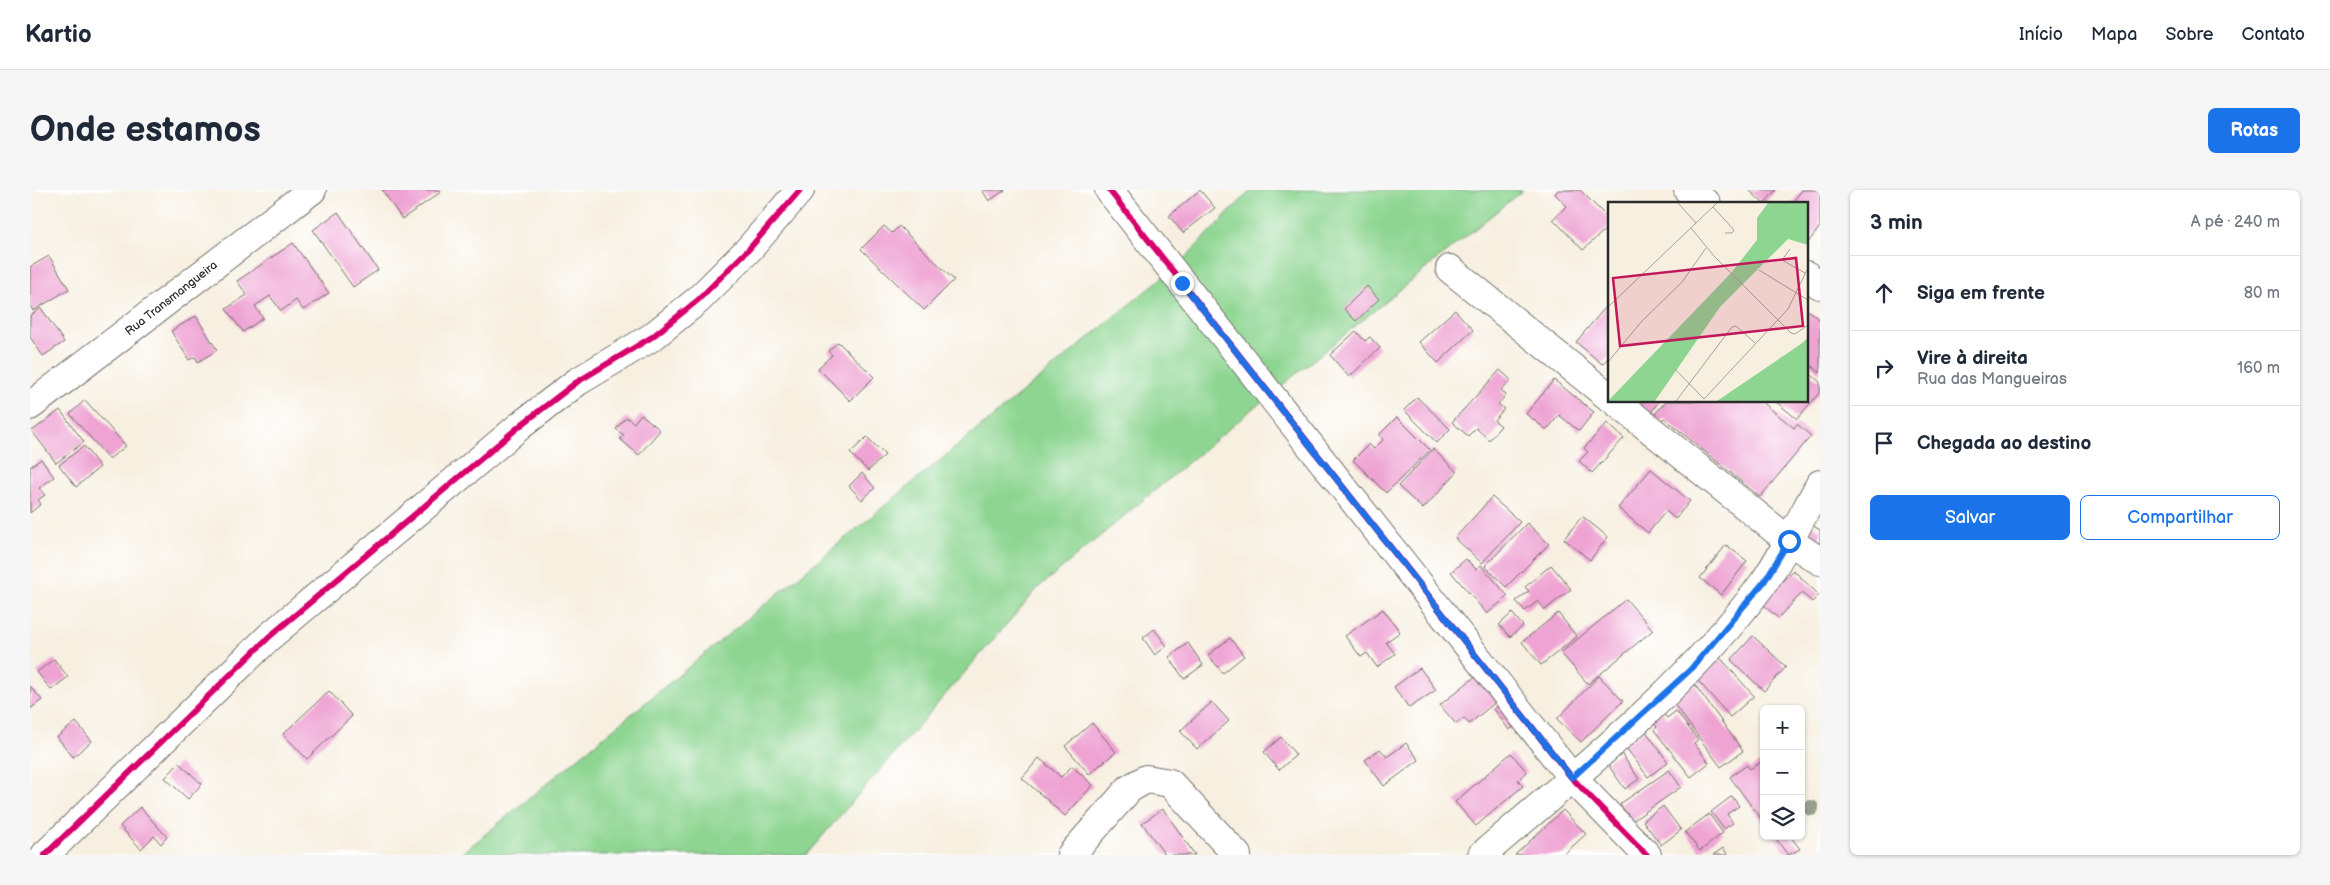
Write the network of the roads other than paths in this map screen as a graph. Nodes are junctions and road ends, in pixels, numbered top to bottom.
1 (312, 190) edge
2 (800, 190) edge
3 (1108, 190) edge
4 (1688, 190) edge
5 (1705, 202) edge
6 (1450, 269) dead end
7 (1808, 276) edge
8 (1820, 285) edge
9 (1608, 395) edge
10 (1616, 402) edge
11 (30, 406) edge
12 (1820, 484) edge
13 (1789, 541) junction
14 (1820, 561) edge
15 (1572, 778) junction
16 (44, 855) edge
17 (1071, 855) edge
18 (1237, 855) edge
19 (1482, 855) edge
20 (1647, 855) edge

1 - 11 street, Rua Transmangueira
2 - 16 street
3 - 15 street
4 - 5 street
6 - 9 street
7 - 8 street
10 - 13 street
12 - 13 street
13 - 14 street
13 - 15 street
15 - 19 street
15 - 20 street
17 - 18 street

